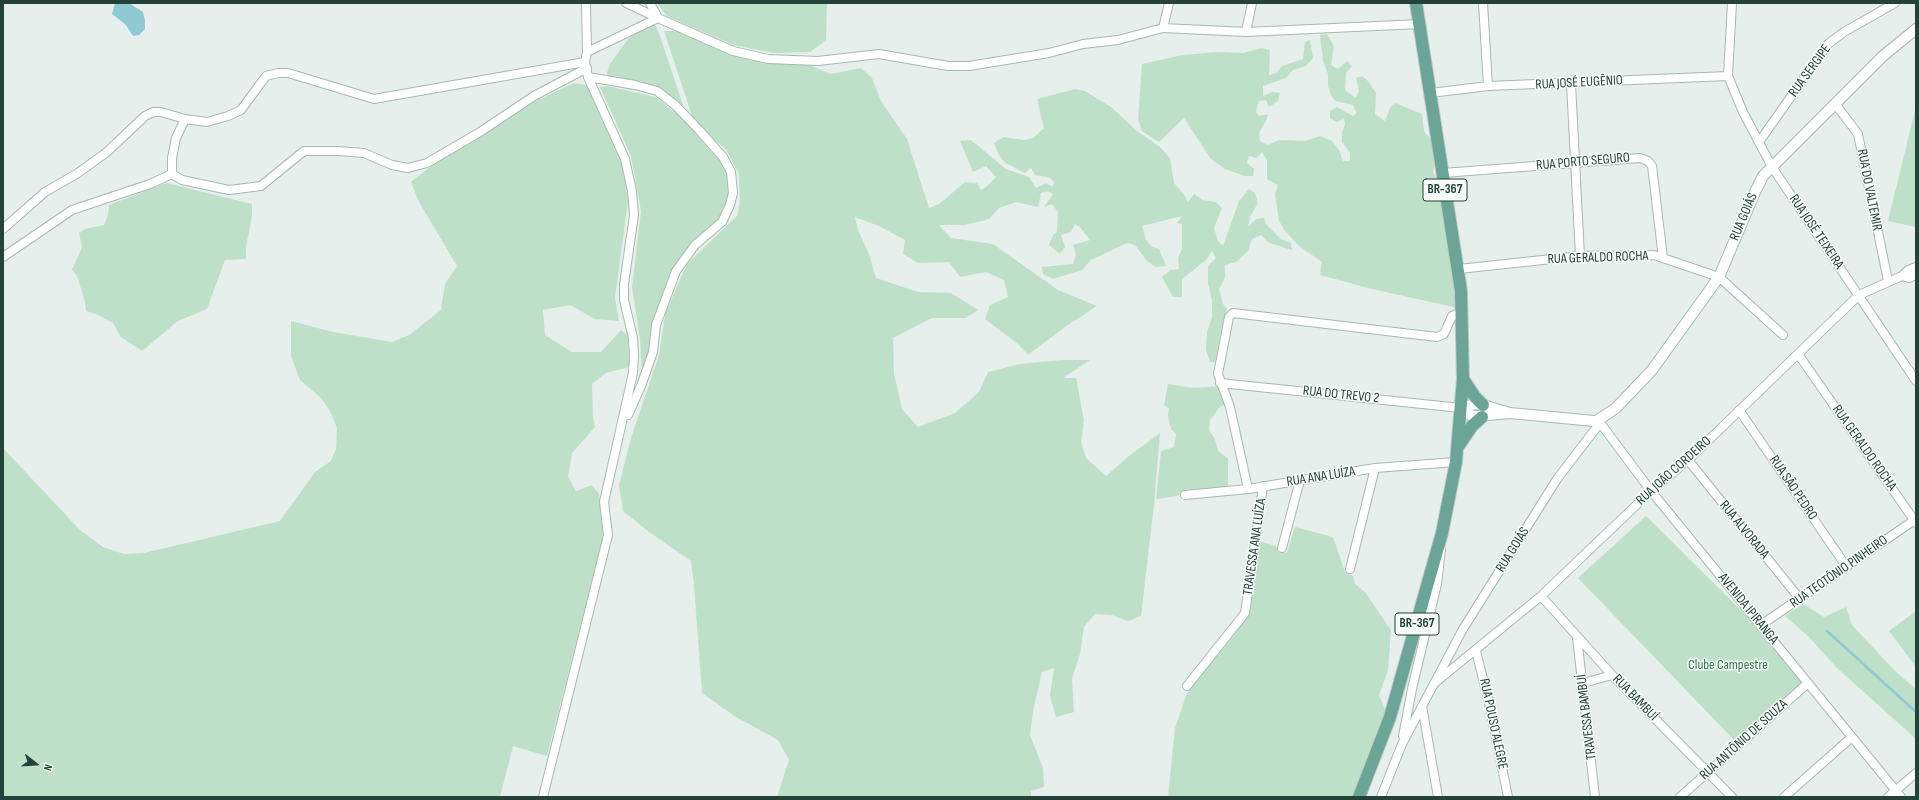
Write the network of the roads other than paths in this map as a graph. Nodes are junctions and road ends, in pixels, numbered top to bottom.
1 (586, 3) edge
2 (626, 3) edge
3 (650, 3) edge
4 (1169, 3) edge
5 (1252, 3) edge
6 (1416, 3) edge
7 (1483, 3) edge
8 (1732, 3) edge
9 (1895, 3) edge
10 (658, 18) junction
11 (1420, 24) junction
12 (1163, 28) junction
13 (1916, 29) edge
14 (1246, 32) junction
15 (587, 52) junction
16 (586, 65) junction
17 (1728, 76) junction
18 (588, 77) junction
19 (1571, 84) junction
20 (1488, 86) junction
21 (1431, 93) junction
22 (1836, 105) junction
23 (185, 119) junction
24 (1759, 142) junction
25 (1575, 163) junction
26 (1772, 167) junction
27 (1443, 173) junction
28 (172, 174) junction
29 (3, 229) edge
30 (1580, 256) junction
31 (3, 257) edge
32 (1663, 258) junction
33 (1916, 267) edge
34 (1459, 269) junction
35 (1916, 275) edge
36 (1902, 276) junction
37 (1719, 277) junction
38 (1888, 281) junction
39 (1859, 295) junction
40 (1463, 312) junction
41 (1783, 335) dead end
42 (1798, 354) junction
43 (1464, 378) junction
44 (1916, 381) edge
45 (1220, 382) junction
46 (1461, 408) junction
47 (1739, 410) junction
48 (1483, 411) junction
49 (1597, 421) junction
50 (621, 430) junction
51 (1458, 446) junction
52 (1688, 460) junction
53 (1456, 462) junction
54 (1375, 468) junction
55 (1300, 480) junction
56 (1263, 486) junction
57 (1248, 489) junction
58 (1651, 491) junction
59 (1185, 495) dead end
60 (1915, 520) edge
61 (1442, 533) junction
62 (1282, 548) dead end
63 (1846, 566) junction
64 (1350, 569) dead end
65 (1541, 596) junction
66 (1800, 599) junction
67 (1761, 625) junction
68 (1577, 637) junction
69 (1476, 651) junction
70 (1612, 675) junction
71 (1436, 682) junction
72 (1808, 682) junction
73 (1583, 683) junction
74 (1187, 686) dead end
75 (1422, 706) junction
76 (1852, 737) junction
77 (1402, 744) junction
78 (1708, 772) junction
79 (1916, 773) edge
80 (1898, 794) edge
81 (543, 797) edge
82 (1359, 797) edge
83 (1381, 797) edge
84 (1438, 797) edge
85 (1508, 797) edge
86 (1595, 797) edge
87 (1680, 797) edge
88 (1732, 797) edge
89 (1784, 797) edge
90 (1888, 797) edge

1 - 15 street
2 - 10 street
3 - 10 street
4 - 12 street
5 - 14 street
6 - 11 main road, BR-367
7 - 20 street
8 - 17 street
9 - 24 street, RUA SERGIPE
10 - 12 street
10 - 15 street
11 - 14 street
11 - 21 main road, BR-367
12 - 14 street
13 - 22 street, RUA GOIÁS
15 - 16 street
16 - 18 street
16 - 23 street
16 - 28 street
17 - 19 street, RUA JOSÉ EUGÊNIO
17 - 24 street, RUA JOSÉ TEIXEIRA
18 - 50 street
18 - 50 street
19 - 20 street, RUA JOSÉ EUGÊNIO
19 - 25 street
20 - 21 street, RUA JOSÉ EUGÊNIO
21 - 27 main road, BR-367
22 - 26 street, RUA GOIÁS
22 - 38 street, RUA DO VALTEMIR
23 - 28 street
23 - 29 street
24 - 26 street, RUA JOSÉ TEIXEIRA
25 - 27 street, RUA PORTO SEGURO
25 - 30 street
25 - 32 street, RUA PORTO SEGURO
26 - 37 street, RUA GOIÁS
26 - 39 street, RUA JOSÉ TEIXEIRA
27 - 34 main road, BR-367
28 - 31 street
30 - 32 street, RUA GERALDO ROCHA
30 - 34 street, RUA GERALDO ROCHA
32 - 37 street, RUA GERALDO ROCHA
33 - 36 street, RUA JOÃO CORDEIRO
34 - 40 main road, BR-367
35 - 36 street
36 - 38 street, RUA JOÃO CORDEIRO
37 - 41 street, RUA GERALDO ROCHA
37 - 49 street, RUA GOIÁS
38 - 39 street, RUA JOÃO CORDEIRO
39 - 42 street, RUA JOÃO CORDEIRO
39 - 44 street, RUA JOSÉ TEIXEIRA
40 - 43 main road, BR-367
40 - 45 street
42 - 47 street, RUA JOÃO CORDEIRO
42 - 60 street, RUA GERALDO ROCHA
43 - 46 main road, BR-367
43 - 48 main road
45 - 46 street, RUA DO TREVO 2
45 - 57 street
46 - 48 street
46 - 51 main road, BR-367
47 - 52 street, RUA JOÃO CORDEIRO
47 - 63 street, RUA SÃO PEDRO
48 - 49 street
48 - 51 main road
49 - 58 street, AVENIDA IPIRANGA
49 - 71 street, RUA GOIÁS
50 - 81 street
51 - 53 main road, BR-367
52 - 58 street, RUA JOÃO CORDEIRO
52 - 66 street, RUA ALVORADA
53 - 54 street, RUA ANA LUÍZA
53 - 61 main road, BR-367
54 - 55 street, RUA ANA LUÍZA
54 - 64 street
55 - 56 street, RUA ANA LUÍZA
55 - 62 street
56 - 57 street, RUA ANA LUÍZA
56 - 74 street, TRAVESSA ANA LUÍZA
57 - 59 street, RUA ANA LUÍZA
58 - 65 street, RUA JOÃO CORDEIRO
58 - 67 street, AVENIDA IPIRANGA
60 - 63 street, RUA TEOTÔNIO PINHEIRO
61 - 77 street
61 - 82 main road, BR-367
63 - 66 street, RUA TEOTÔNIO PINHEIRO
65 - 68 street, RUA BAMBUÍ
65 - 69 street, RUA JOÃO CORDEIRO
66 - 67 street, RUA TEOTÔNIO PINHEIRO
67 - 72 street, AVENIDA IPIRANGA
68 - 70 street, RUA BAMBUÍ
68 - 73 street, TRAVESSA BAMBUÍ
69 - 71 street, RUA JOÃO CORDEIRO
69 - 85 street, RUA POUSO ALEGRE
70 - 73 street
70 - 78 street, RUA BAMBUÍ
71 - 75 street, RUA GOIÁS
72 - 76 street, AVENIDA IPIRANGA
72 - 78 street, RUA ANTÔNIO DE SOUZA
73 - 86 street, TRAVESSA BAMBUÍ
75 - 77 street, RUA GOIÁS
75 - 84 street
76 - 80 street, AVENIDA IPIRANGA
76 - 89 street
77 - 83 street
78 - 87 street, RUA ANTÔNIO DE SOUZA
78 - 88 street, RUA BAMBUÍ
79 - 80 street
80 - 90 street

